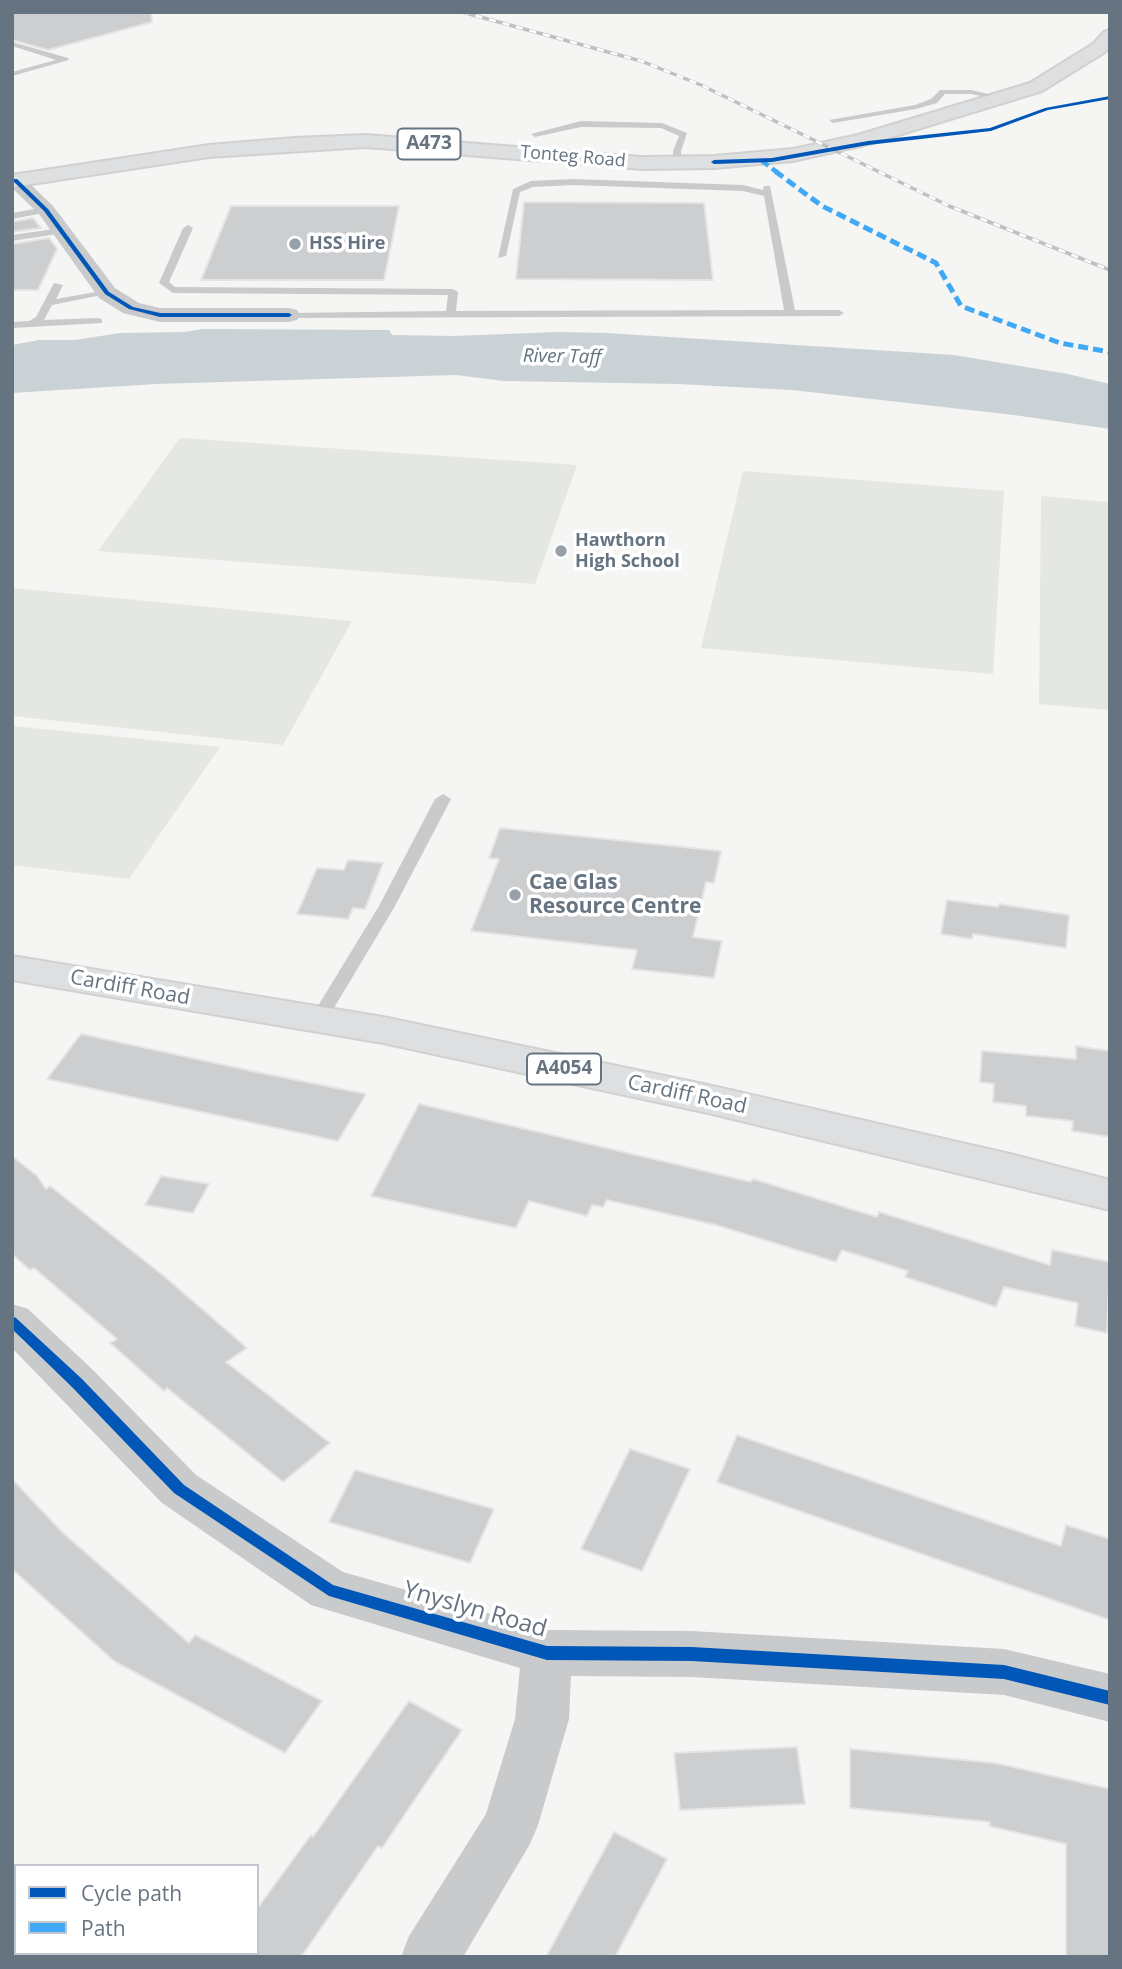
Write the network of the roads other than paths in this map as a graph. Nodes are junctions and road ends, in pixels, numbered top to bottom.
1 (1110, 35) edge
2 (12, 44) edge
3 (12, 74) edge
4 (1002, 98) junction
5 (861, 106) dead end
6 (876, 113) junction
7 (833, 120) dead end
8 (535, 134) dead end
9 (678, 164) junction
10 (14, 180) edge
11 (46, 210) junction
12 (12, 216) edge
13 (188, 228) dead end
14 (61, 231) junction
15 (12, 238) edge
16 (501, 256) dead end
17 (58, 285) dead end
18 (107, 293) junction
19 (48, 303) junction
20 (790, 312) junction
21 (839, 313) dead end
22 (451, 314) junction
23 (289, 315) joint
24 (98, 321) dead end
25 (31, 324) junction
26 (12, 325) edge
27 (443, 799) dead end
28 (12, 968) edge
29 (319, 1019) junction
30 (1110, 1195) edge
31 (12, 1321) edge
32 (547, 1653) junction
33 (1110, 1698) edge
34 (430, 1957) edge

1 - 4 main road, Tonteg Road / A473
2 - 3 lane
4 - 6 lane
4 - 9 main road, Tonteg Road / A473
5 - 6 lane
6 - 7 lane
8 - 9 lane
9 - 10 main road, Tonteg Road / A473
10 - 11 street
11 - 12 lane
11 - 14 street
13 - 22 lane
14 - 15 lane
14 - 18 street
16 - 20 lane
17 - 19 lane
18 - 19 lane
18 - 23 street
19 - 25 lane
20 - 21 lane
20 - 22 lane
22 - 23 lane
24 - 25 lane
25 - 26 lane
27 - 29 lane
28 - 29 main road, Cardiff Road / A4054
29 - 30 main road, Cardiff Road / A4054
31 - 32 street, Ynyslyn Road
32 - 33 street, Ynyslyn Road
32 - 34 street

